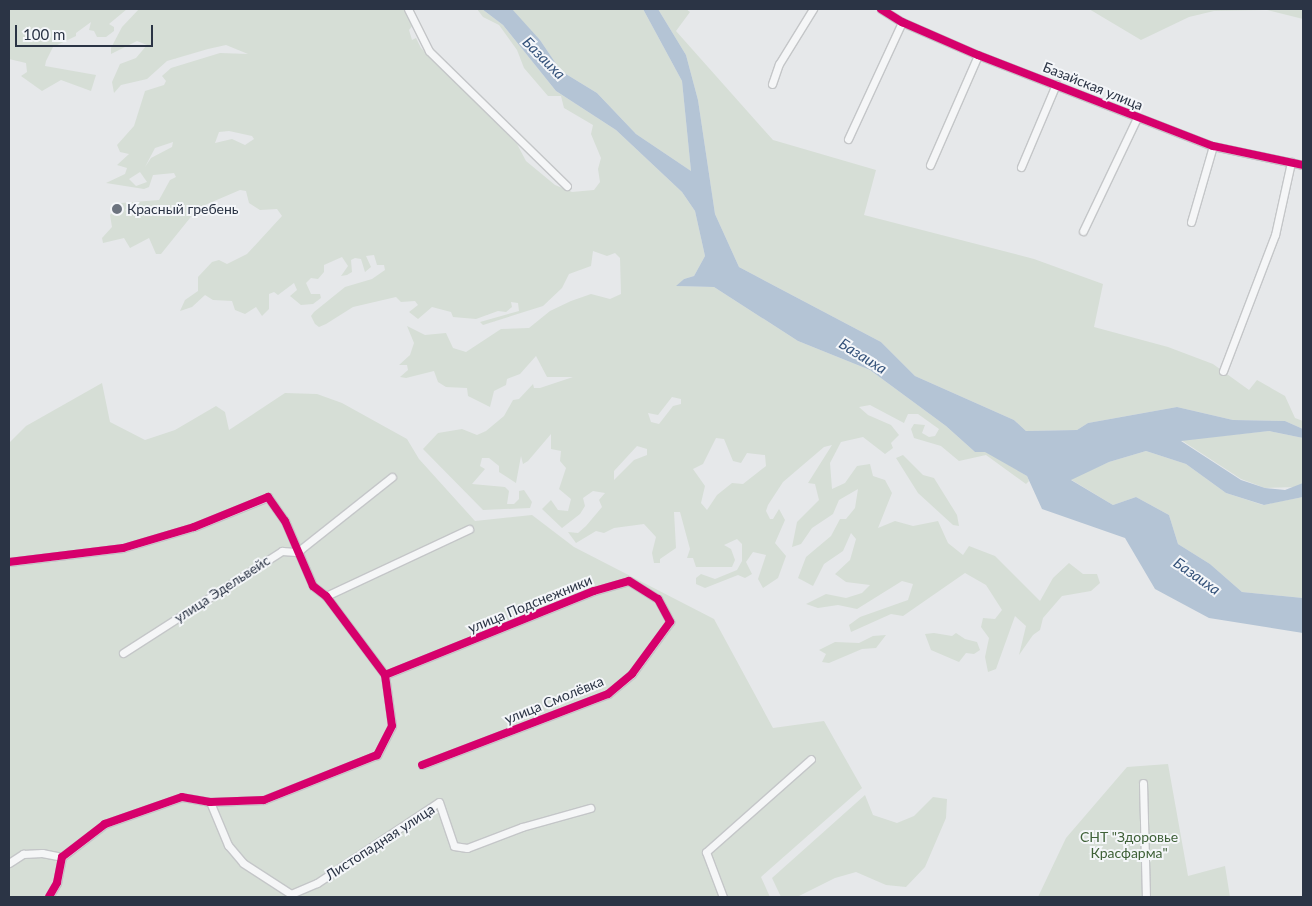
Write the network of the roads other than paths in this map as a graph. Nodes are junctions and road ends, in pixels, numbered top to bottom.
1 (408, 9) edge
2 (813, 9) edge
3 (881, 9) edge
4 (902, 22) junction
5 (978, 55) junction
6 (772, 84) dead end
7 (1056, 84) junction
8 (1137, 118) junction
9 (848, 139) dead end
10 (1214, 146) junction
11 (1292, 162) junction
12 (930, 165) dead end
13 (1303, 165) edge
14 (1021, 167) dead end
15 (567, 186) dead end
16 (1191, 222) dead end
17 (1083, 231) dead end
18 (1223, 371) dead end
19 (392, 477) dead end
20 (469, 529) dead end
21 (296, 552) junction
22 (9, 562) edge
23 (326, 596) junction
24 (670, 622) joint
25 (123, 653) dead end
26 (385, 675) junction
27 (811, 759) dead end
28 (422, 765) dead end
29 (1143, 783) dead end
30 (210, 802) junction
31 (590, 808) dead end
32 (62, 858) junction
33 (9, 863) edge
34 (49, 897) edge
35 (723, 897) edge
36 (1146, 897) edge

1 - 15 street
2 - 6 street
3 - 4 street, Базайская улица
4 - 5 street, Базайская улица
4 - 9 street
5 - 7 street, Базайская улица
5 - 12 street
7 - 8 street, Базайская улица
7 - 14 street
8 - 10 street, Базайская улица
8 - 17 street
10 - 11 street, Базайская улица
10 - 16 street
11 - 13 street, Базайская улица
11 - 18 street
19 - 21 street, улица Эдельвейс
20 - 23 street
21 - 22 street
21 - 23 street
21 - 25 street, улица Эдельвейс
23 - 26 street
24 - 26 street, улица Подснежники
24 - 28 street, улица Смолёвка
26 - 30 street
27 - 35 street
29 - 36 street
30 - 31 street, Листопадная улица
30 - 32 street
32 - 33 street
32 - 34 street

